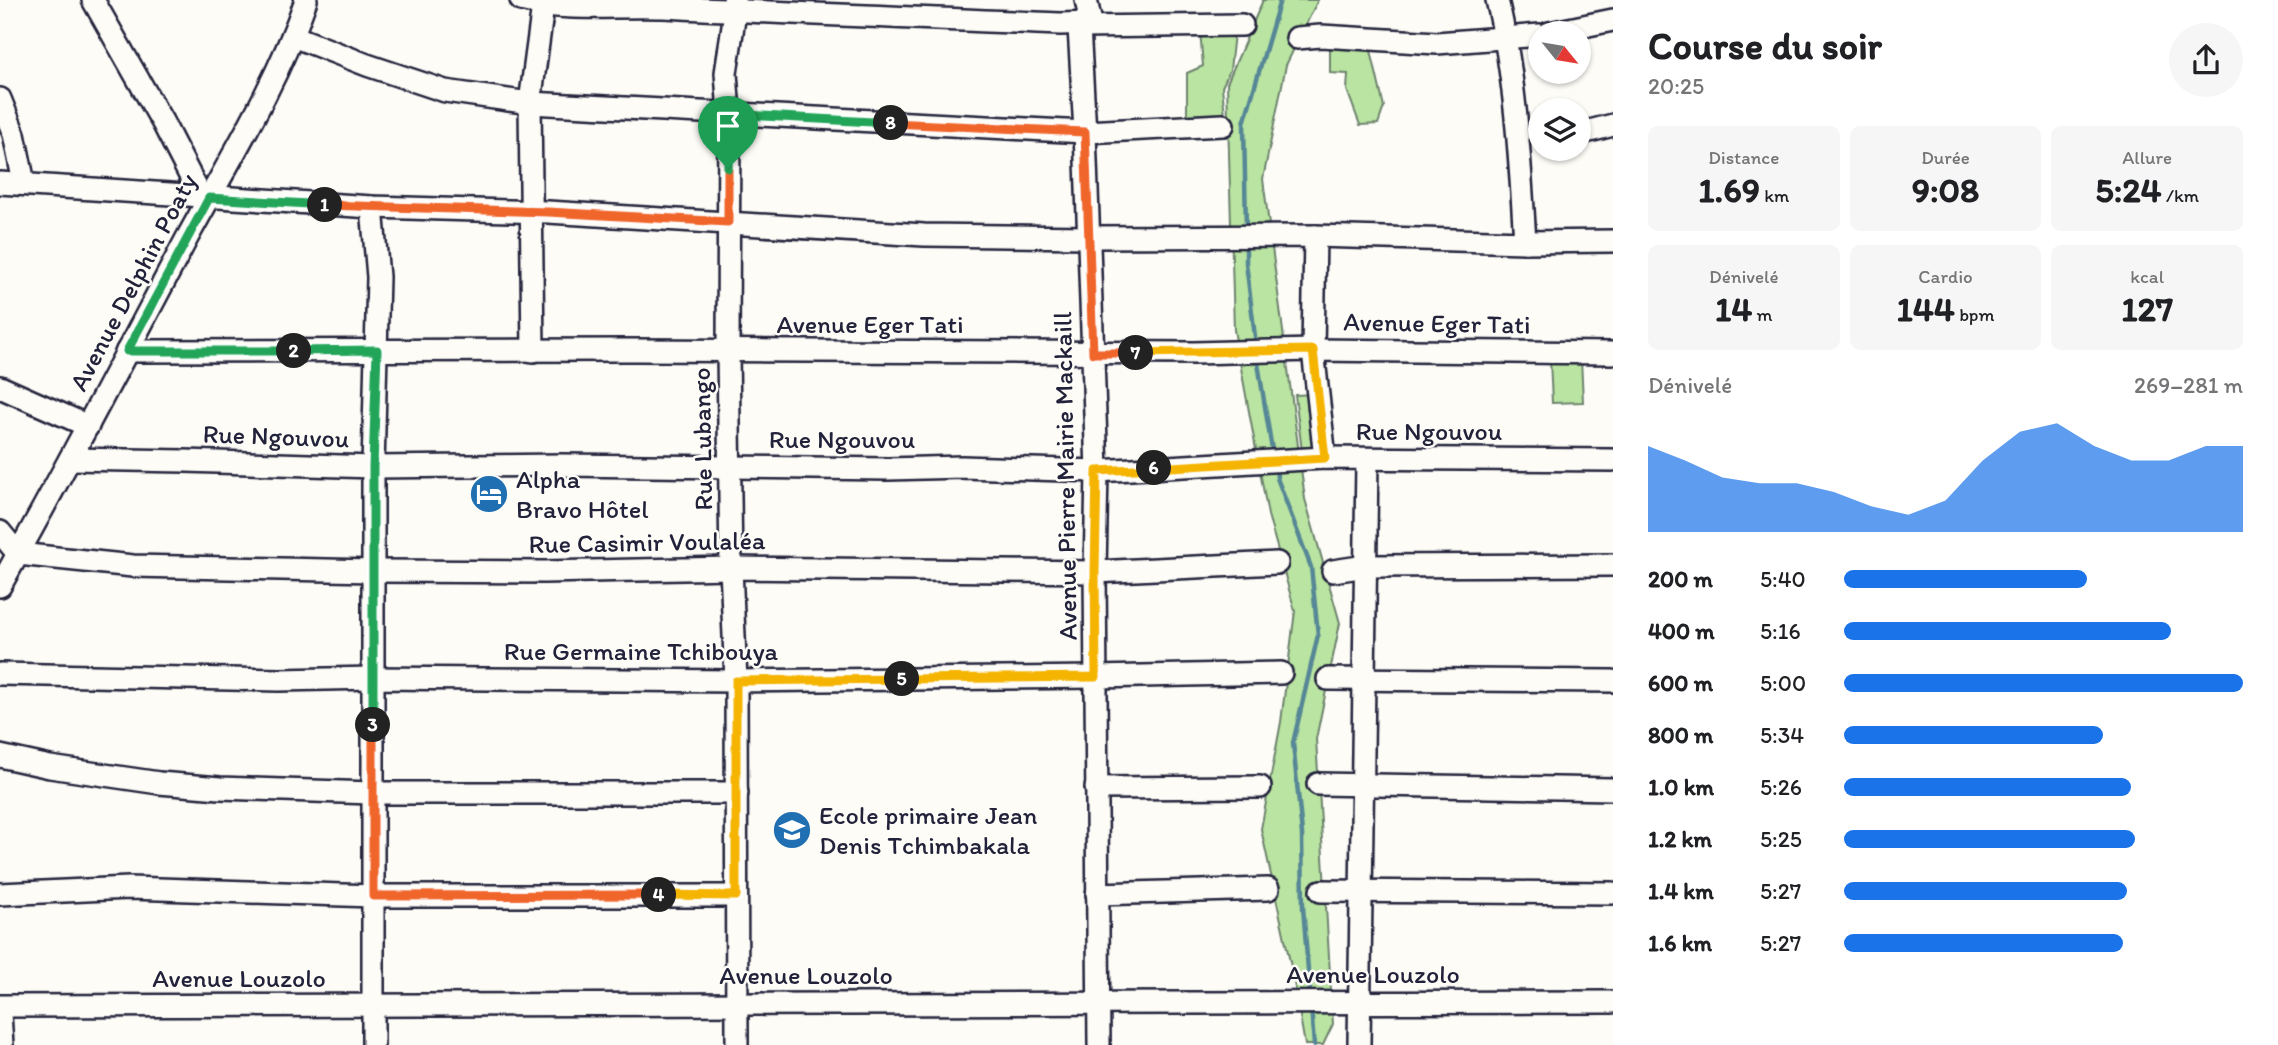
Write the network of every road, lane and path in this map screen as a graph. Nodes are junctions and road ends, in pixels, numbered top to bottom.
1 (93, 0) edge
2 (306, 0) edge
3 (520, 0) edge
4 (1086, 0) edge
5 (1497, 0) edge
6 (542, 3) edge
7 (734, 6) edge
8 (1613, 20) edge
9 (1591, 24) edge
10 (1085, 25) junction
11 (1242, 25) dead end
12 (293, 36) junction
13 (1528, 36) edge
14 (1297, 38) dead end
15 (1506, 39) junction
16 (0, 99) edge
17 (530, 103) junction
18 (729, 114) junction
19 (1223, 125) dead end
20 (1613, 125) edge
21 (1591, 131) edge
22 (1085, 132) junction
23 (1528, 148) edge
24 (1519, 150) junction
25 (0, 183) edge
26 (24, 183) junction
27 (205, 196) junction
28 (372, 207) junction
29 (532, 212) junction
30 (728, 222) junction
31 (1315, 236) junction
32 (1088, 237) junction
33 (1613, 241) edge
34 (1525, 242) junction
35 (377, 350) junction
36 (1313, 350) junction
37 (127, 351) junction
38 (533, 351) junction
39 (728, 351) junction
40 (1093, 353) junction
41 (1613, 353) edge
42 (0, 387) edge
43 (88, 426) junction
44 (1325, 458) junction
45 (70, 459) junction
46 (1367, 460) junction
47 (1613, 460) edge
48 (731, 466) junction
49 (373, 467) junction
50 (1097, 471) junction
51 (0, 532) edge
52 (19, 554) junction
53 (1277, 563) dead end
54 (1613, 565) edge
55 (1366, 566) junction
56 (731, 568) junction
57 (373, 571) junction
58 (1333, 571) dead end
59 (1095, 572) junction
60 (0, 586) edge
61 (1281, 673) dead end
62 (0, 674) edge
63 (1096, 677) junction
64 (373, 678) junction
65 (1328, 679) dead end
66 (1363, 680) junction
67 (736, 681) junction
68 (1613, 681) edge
69 (0, 756) edge
70 (1318, 784) dead end
71 (1362, 785) junction
72 (1259, 787) dead end
73 (1096, 788) junction
74 (1613, 789) edge
75 (372, 793) junction
76 (737, 793) junction
77 (1268, 889) dead end
78 (1321, 891) dead end
79 (1361, 892) junction
80 (1613, 893) edge
81 (0, 894) edge
82 (1097, 894) junction
83 (373, 896) junction
84 (736, 896) junction
85 (1359, 1002) junction
86 (1613, 1002) edge
87 (737, 1003) junction
88 (1098, 1003) junction
89 (0, 1006) edge
90 (373, 1006) junction
91 (0, 1014) edge
92 (2, 1045) edge
93 (373, 1045) edge
94 (737, 1045) edge
95 (1099, 1045) edge
96 (1359, 1045) edge

1 - 27 street
2 - 12 street, Avenue Delphin Poaty
3 - 6 street
4 - 10 street, Avenue Pierre Mairie Mackaill
5 - 15 street
6 - 7 street
6 - 17 street
7 - 10 street
7 - 18 street, Rue Lubango
8 - 9 street
10 - 11 street
10 - 22 street, Avenue Pierre Mairie Mackaill
12 - 17 street
12 - 27 street, Avenue Delphin Poaty
13 - 15 street
14 - 15 street
15 - 24 street
16 - 26 street
17 - 18 street
17 - 29 street
18 - 22 street
18 - 30 street, Rue Lubango
19 - 22 street
20 - 21 street
22 - 32 street, Avenue Pierre Mairie Mackaill
23 - 24 street
24 - 34 street
25 - 26 street
26 - 27 street
27 - 28 street
27 - 37 street, Avenue Delphin Poaty
28 - 29 street
28 - 35 street
29 - 30 street
29 - 38 street
30 - 32 street
30 - 39 street, Rue Lubango
31 - 32 street
31 - 34 street
31 - 36 street
32 - 40 street, Avenue Pierre Mairie Mackaill
33 - 34 street
35 - 37 street, Avenue Eger Tati
35 - 38 street, Avenue Eger Tati
35 - 49 street
36 - 40 street, Avenue Eger Tati
36 - 41 street, Avenue Eger Tati
36 - 44 street
37 - 43 street, Avenue Delphin Poaty
38 - 39 street, Avenue Eger Tati
39 - 40 street, Avenue Eger Tati
39 - 48 street, Rue Lubango
40 - 50 street, Avenue Pierre Mairie Mackaill
42 - 43 street
43 - 45 street, Avenue Delphin Poaty
44 - 46 street, Rue Ngouvou
44 - 50 street, Rue Ngouvou
45 - 49 street, Rue Ngouvou
45 - 52 street, Avenue Delphin Poaty
46 - 47 street, Rue Ngouvou
46 - 55 street
48 - 49 street, Rue Ngouvou
48 - 50 street, Rue Ngouvou
48 - 56 street, Rue Lubango
49 - 57 street
50 - 59 street, Avenue Pierre Mairie Mackaill
51 - 52 street
52 - 57 street, Rue Casimir Voulaléa
52 - 60 street, Avenue Delphin Poaty
53 - 59 street, Rue Casimir Voulaléa
54 - 55 street
55 - 58 street
55 - 66 street
56 - 57 street, Rue Casimir Voulaléa
56 - 59 street, Rue Casimir Voulaléa
56 - 67 street, Rue Lubango
57 - 64 street
59 - 63 street, Avenue Pierre Mairie Mackaill
61 - 63 street, Rue Germaine Tchibouya
62 - 64 street, Rue Germaine Tchibouya
63 - 67 street, Rue Germaine Tchibouya
63 - 73 street, Avenue Pierre Mairie Mackaill
64 - 67 street, Rue Germaine Tchibouya
64 - 75 street
65 - 66 street
66 - 68 street
66 - 71 street
67 - 76 street, Rue Lubango
69 - 75 street
70 - 71 street
71 - 74 street
71 - 79 street
72 - 73 street
73 - 82 street, Avenue Pierre Mairie Mackaill
75 - 76 street
75 - 83 street
76 - 84 street, Rue Lubango
77 - 82 street
78 - 79 street
79 - 80 street
79 - 85 street
81 - 83 street
82 - 88 street, Avenue Pierre Mairie Mackaill
83 - 84 street
83 - 90 street
84 - 87 street, Rue Lubango
85 - 86 street, Avenue Louzolo
85 - 88 street, Avenue Louzolo
85 - 96 street
87 - 88 street, Avenue Louzolo
87 - 90 street, Avenue Louzolo
87 - 94 street, Rue Lubango
88 - 95 street, Avenue Pierre Mairie Mackaill
89 - 90 street, Avenue Louzolo
90 - 93 street
91 - 92 street

